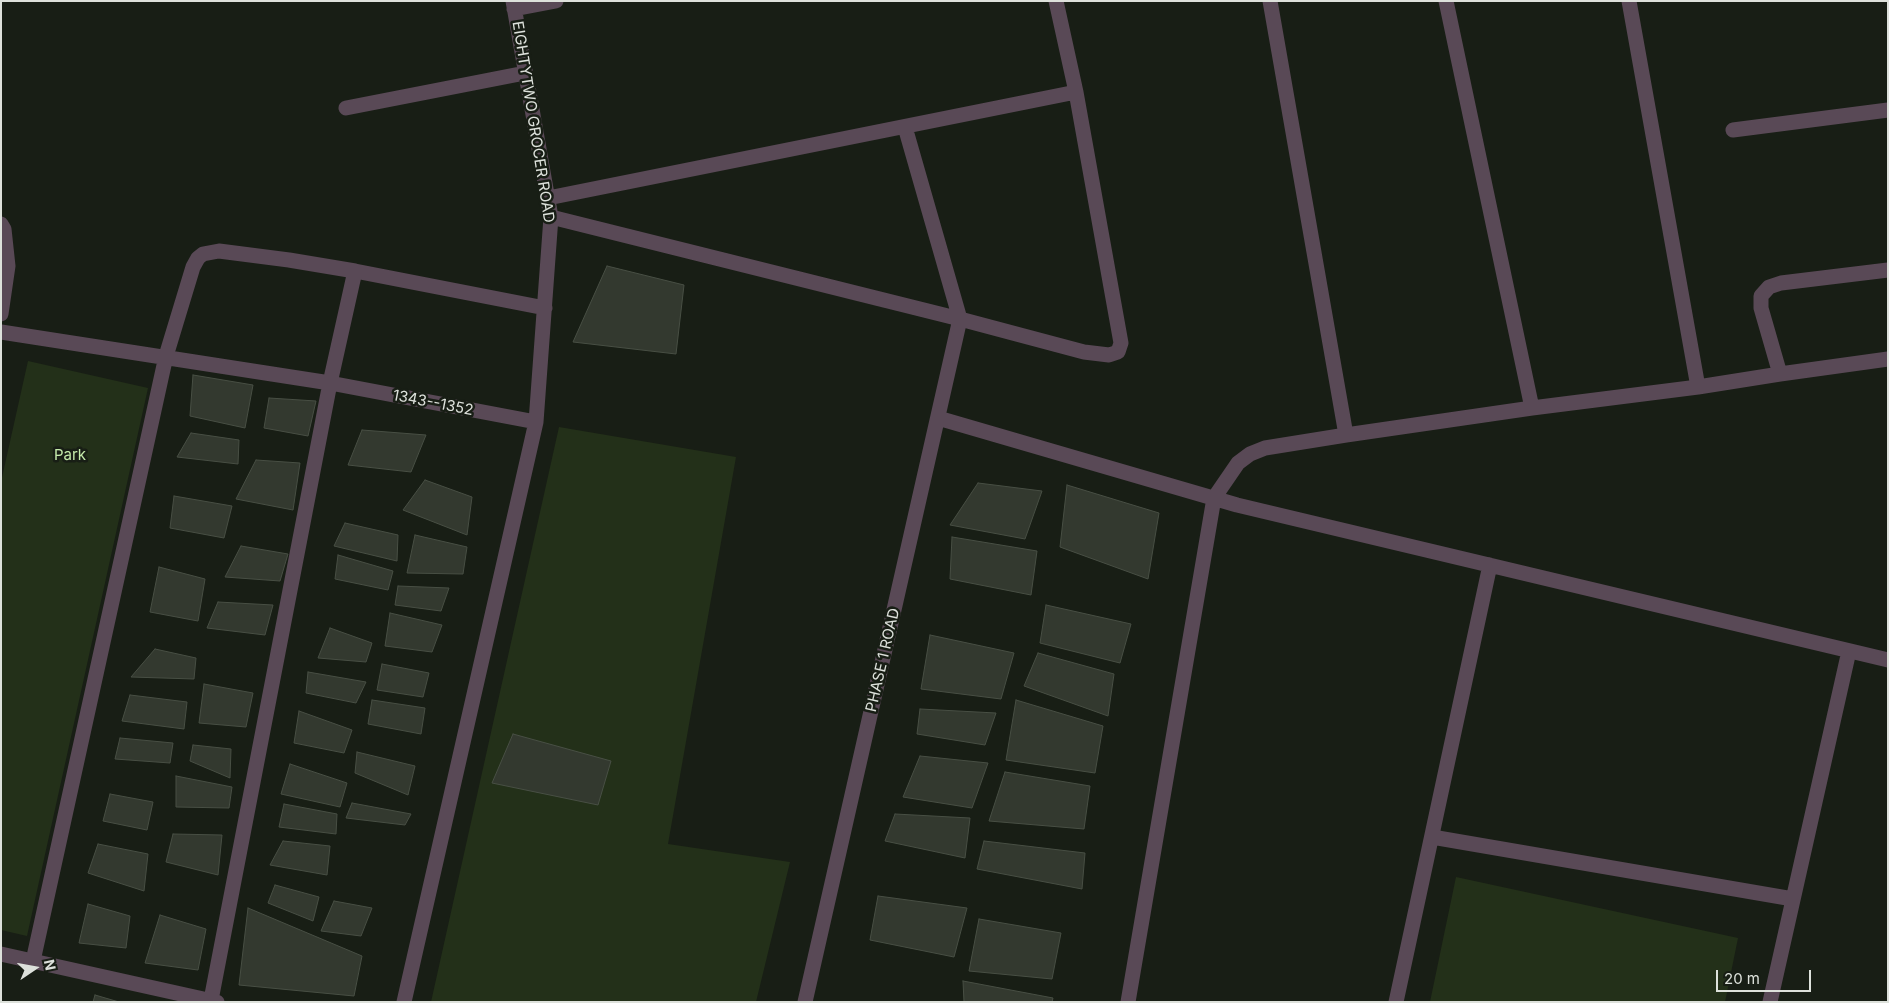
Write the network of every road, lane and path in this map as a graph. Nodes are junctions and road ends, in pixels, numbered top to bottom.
1 (556, 1) edge
2 (1056, 1) edge
3 (1270, 1) edge
4 (1446, 1) edge
5 (1629, 1) edge
6 (513, 5) edge
7 (525, 73) junction
8 (1076, 92) junction
9 (346, 108) dead end
10 (1888, 110) edge
11 (905, 126) junction
12 (1733, 130) dead end
13 (548, 198) junction
14 (551, 217) junction
15 (1, 224) edge
16 (1888, 270) edge
17 (355, 272) junction
18 (545, 308) junction
19 (1, 314) edge
20 (960, 319) junction
21 (1, 332) edge
22 (166, 356) junction
23 (1888, 359) edge
24 (1780, 374) junction
25 (330, 383) junction
26 (1698, 387) junction
27 (1532, 408) junction
28 (938, 418) junction
29 (536, 422) junction
30 (1346, 435) junction
31 (1214, 498) junction
32 (1490, 565) junction
33 (1849, 651) junction
34 (1888, 660) edge
35 (1432, 837) junction
36 (1793, 899) junction
37 (1, 954) edge
38 (34, 961) junction
39 (214, 1001) edge
40 (404, 1002) edge
41 (805, 1002) edge
42 (1128, 1002) edge
43 (1396, 1002) edge
44 (1770, 1002) edge

1 - 6 street
2 - 8 street
3 - 30 street
4 - 27 street
5 - 26 street
6 - 7 street, EIGHTYTWO GROCER ROAD
7 - 9 street
7 - 13 street, EIGHTYTWO GROCER ROAD
8 - 11 street
8 - 20 street
10 - 12 street
11 - 13 street
11 - 20 street
13 - 14 street, EIGHTYTWO GROCER ROAD
14 - 18 street, EIGHTYTWO GROCER ROAD
14 - 20 street
15 - 19 street
16 - 24 street
17 - 18 street
17 - 22 street
17 - 25 street
18 - 29 street, EIGHTYTWO GROCER ROAD
20 - 28 street, PHASE 1 ROAD
21 - 22 street, 1343--1352
22 - 25 street, 1343--1352
22 - 38 street
23 - 24 street
24 - 26 street
25 - 29 street, 1343--1352
25 - 39 street
26 - 27 street
27 - 30 street
28 - 31 street
28 - 41 street, PHASE 1 ROAD
29 - 40 street, EIGHTYTWO GROCER ROAD
30 - 31 street
31 - 32 street
31 - 42 street
32 - 33 street
32 - 35 street
33 - 34 street
33 - 36 street
35 - 36 street
35 - 43 street
36 - 44 street
37 - 38 street
38 - 39 street

